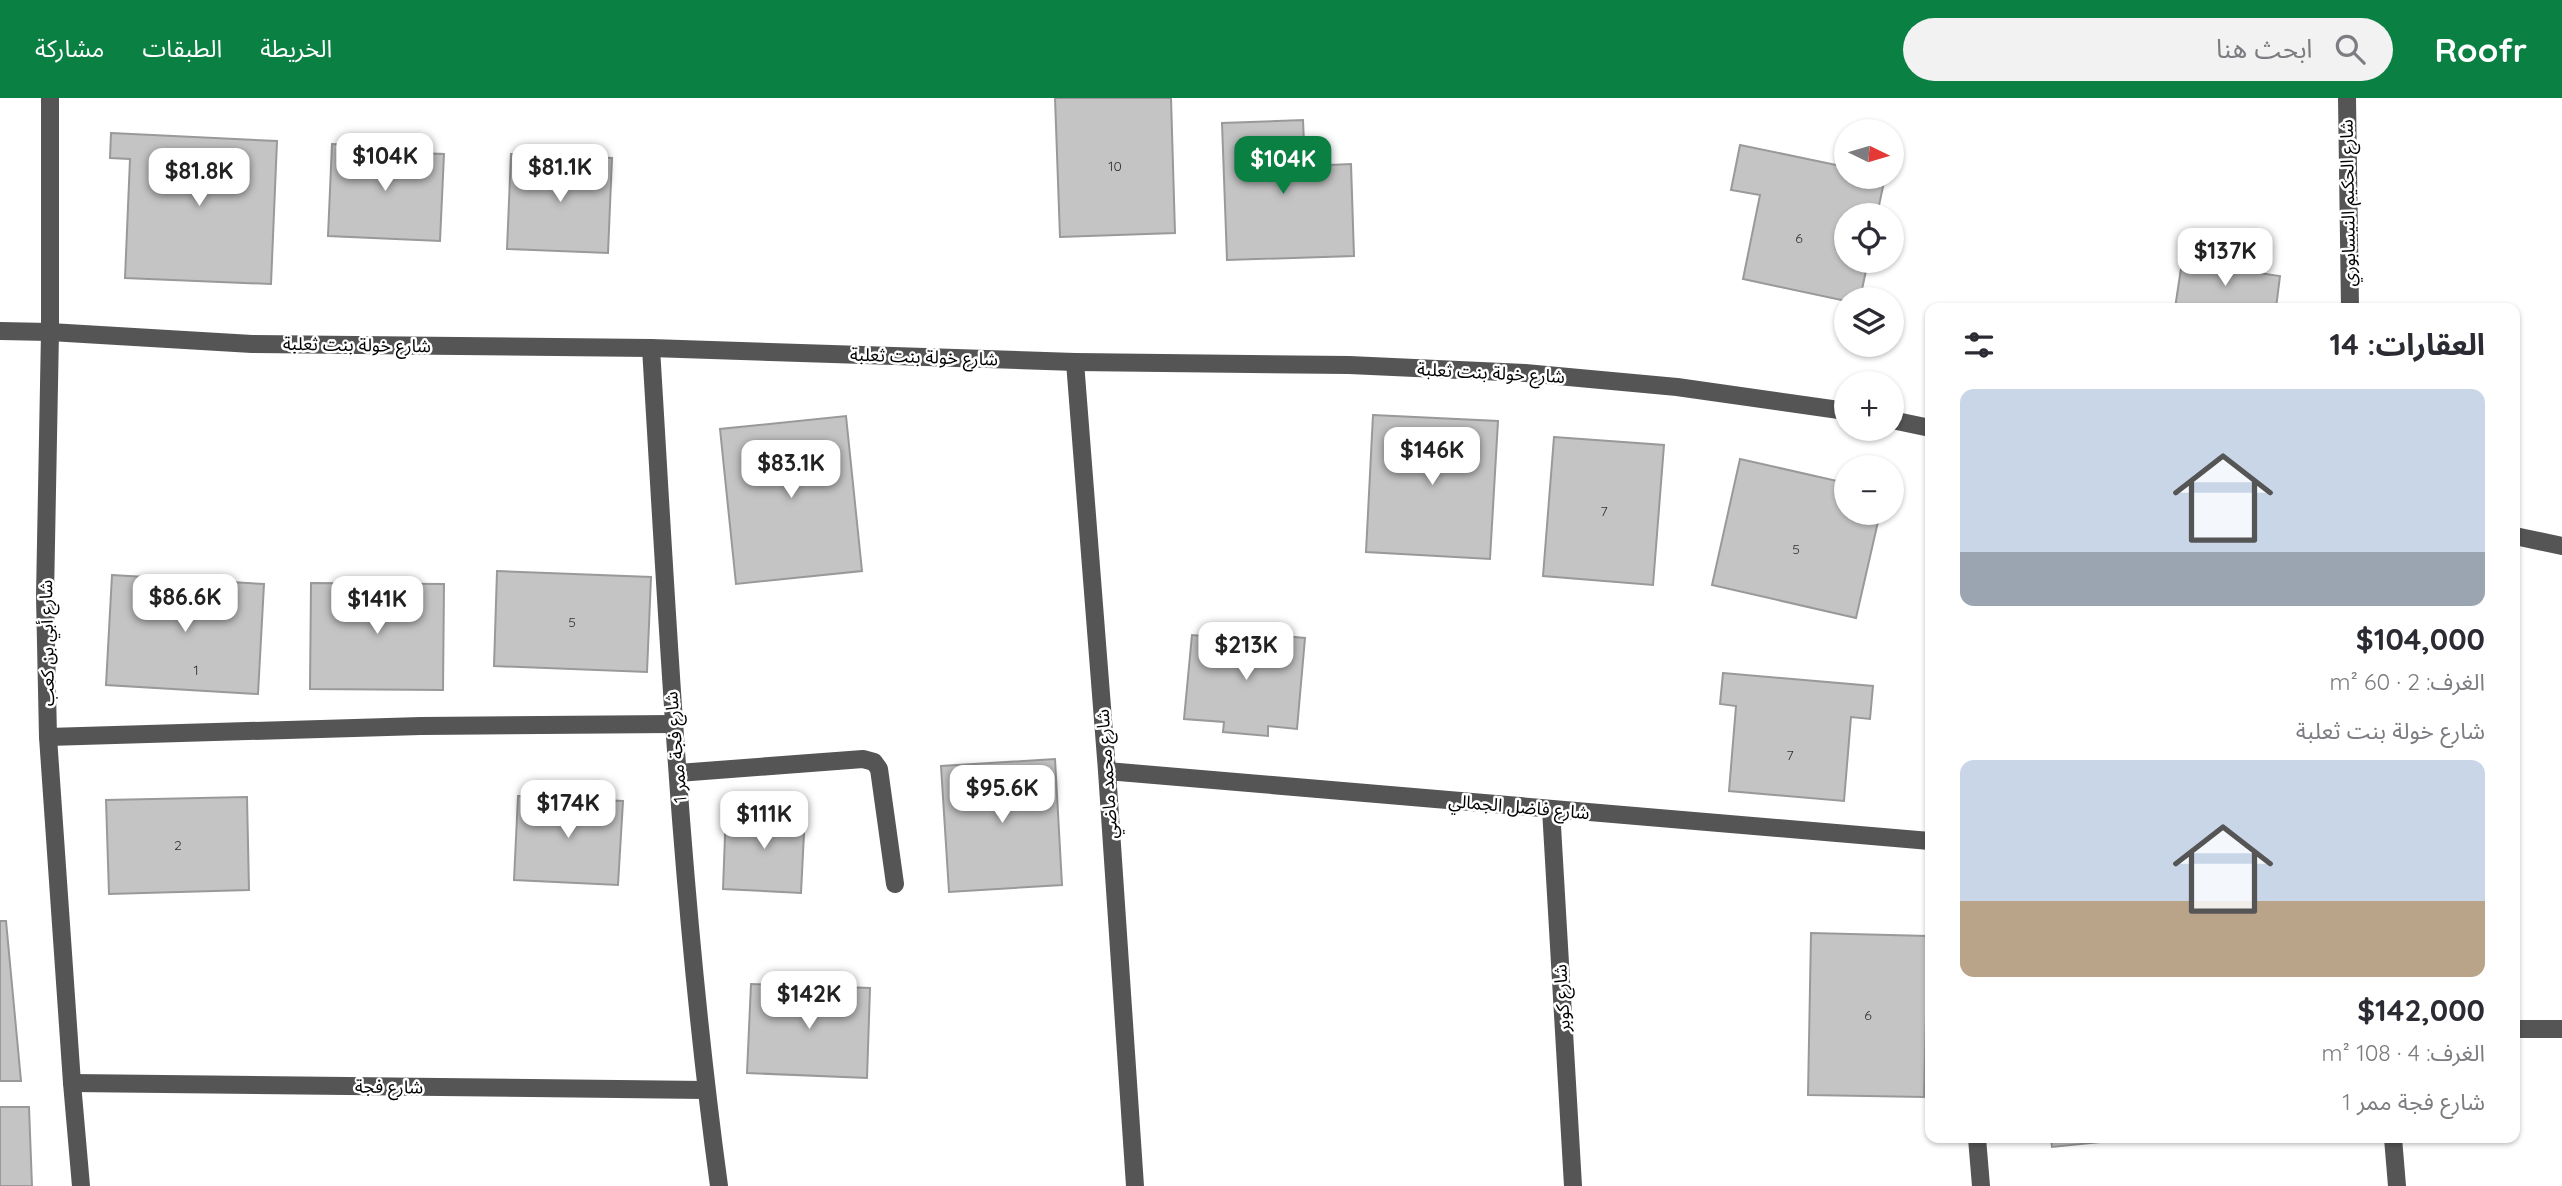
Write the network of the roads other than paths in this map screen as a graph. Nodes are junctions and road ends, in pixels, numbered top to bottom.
1 (50, 98) edge
2 (2347, 98) edge
3 (2350, 303) edge
4 (0, 331) edge
5 (50, 332) junction
6 (651, 348) junction
7 (1075, 362) junction
8 (1834, 409) edge
9 (1904, 423) edge
10 (1925, 427) edge
11 (2520, 537) edge
12 (2562, 546) edge
13 (673, 724) junction
14 (48, 737) junction
15 (1107, 771) junction
16 (678, 773) junction
17 (1551, 809) junction
18 (1925, 841) edge
19 (895, 884) dead end
20 (2520, 1029) edge
21 (2562, 1029) edge
22 (72, 1083) junction
23 (706, 1090) junction
24 (1978, 1143) edge
25 (2393, 1143) edge
26 (81, 1186) edge
27 (719, 1186) edge
28 (1135, 1186) edge
29 (1573, 1186) edge
30 (1981, 1186) edge
31 (2397, 1186) edge

1 - 5 street, شارع أبي بن كعب
2 - 3 street, شارع الحكيم النيسابوري
4 - 5 street, شارع خولة بنت ثعلبة
5 - 6 street, شارع خولة بنت ثعلبة
5 - 14 street, شارع أبي بن كعب
6 - 7 street, شارع خولة بنت ثعلبة
6 - 13 street, شارع فجة ممر 1
7 - 8 street, شارع خولة بنت ثعلبة
7 - 15 street, شارع محمد ماضي
9 - 10 street
11 - 12 street
13 - 14 street
13 - 16 street, شارع فجة ممر 1
14 - 22 street, شارع أبي بن كعب
15 - 17 street, شارع فاضل الجمالي
15 - 28 street, شارع محمد ماضي
16 - 19 street
16 - 23 street, شارع فجة ممر 1
17 - 18 street, شارع فاضل الجمالي
17 - 29 street, شارع كوبر
20 - 21 street
22 - 23 street, شارع فجة
22 - 26 street, شارع أبي بن كعب
23 - 27 street, شارع فجة ممر 1
24 - 30 street
25 - 31 street

